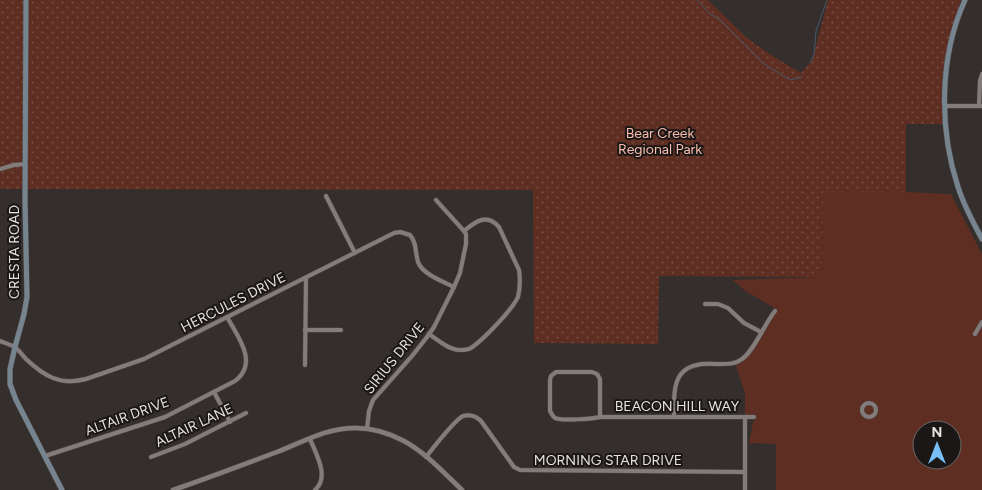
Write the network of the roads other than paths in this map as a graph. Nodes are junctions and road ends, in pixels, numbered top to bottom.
1 (26, 0) edge
2 (965, 0) edge
3 (982, 74) edge
4 (945, 106) junction
5 (981, 106) edge
6 (25, 164) junction
7 (0, 169) edge
8 (326, 196) dead end
9 (436, 200) dead end
10 (464, 231) junction
11 (982, 240) edge
12 (355, 253) junction
13 (306, 278) junction
14 (454, 287) junction
15 (705, 304) dead end
16 (775, 311) dead end
17 (227, 318) junction
18 (982, 322) edge
19 (305, 330) junction
20 (341, 330) dead end
21 (761, 332) junction
22 (429, 334) junction
23 (975, 334) dead end
24 (0, 341) edge
25 (15, 347) junction
26 (305, 365) dead end
27 (214, 392) junction
28 (246, 413) dead end
29 (600, 417) junction
30 (674, 417) junction
31 (746, 417) junction
32 (754, 418) dead end
33 (230, 422) junction
34 (367, 429) junction
35 (310, 438) junction
36 (45, 456) junction
37 (151, 457) dead end
38 (426, 457) junction
39 (745, 472) junction
40 (62, 490) edge
41 (173, 490) edge
42 (315, 490) edge
43 (462, 490) edge
44 (745, 490) edge

1 - 6 main road, CRESTA ROAD
2 - 4 main road
3 - 5 street
4 - 5 street
4 - 11 main road
6 - 7 street
6 - 25 main road, CRESTA ROAD
8 - 12 street
9 - 10 street
10 - 14 street, SIRIUS DRIVE
10 - 22 street
12 - 13 street, HERCULES DRIVE
12 - 14 street, HERCULES DRIVE
13 - 17 street, HERCULES DRIVE
13 - 19 street
14 - 22 street, SIRIUS DRIVE
15 - 21 street
16 - 21 street
17 - 25 street, HERCULES DRIVE
17 - 27 street, ALTAIR DRIVE
18 - 23 street
19 - 20 street
19 - 26 street
21 - 30 street
22 - 34 street, SIRIUS DRIVE
24 - 25 street, HERCULES DRIVE
25 - 36 main road, CRESTA ROAD
27 - 33 street
27 - 36 street, ALTAIR DRIVE
28 - 33 street, ALTAIR LANE
29 - 29 street, BEACON HILL WAY
29 - 30 street, BEACON HILL WAY
30 - 31 street, BEACON HILL WAY
31 - 32 street, BEACON HILL WAY
31 - 39 street
33 - 37 street, ALTAIR LANE
34 - 35 street
34 - 38 street
35 - 41 street
35 - 42 street
36 - 40 main road, CRESTA ROAD
38 - 39 street, MORNING STAR DRIVE
38 - 43 street
39 - 44 street

